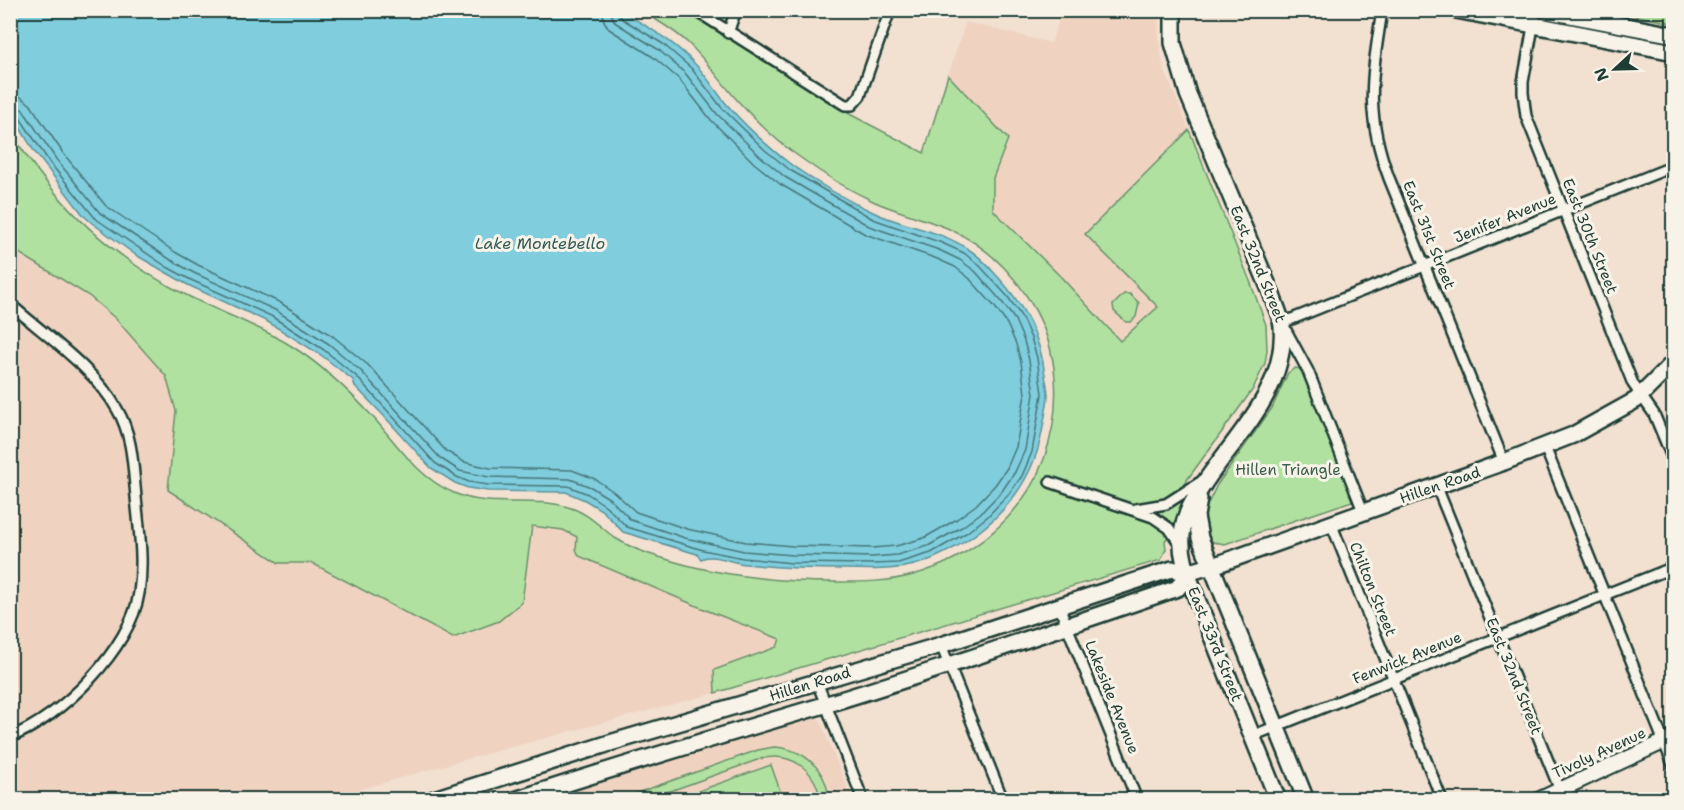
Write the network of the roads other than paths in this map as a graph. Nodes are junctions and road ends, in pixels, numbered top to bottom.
1 (695, 10) edge
2 (736, 10) edge
3 (890, 10) edge
4 (1173, 10) edge
5 (1382, 10) edge
6 (1456, 10) edge
7 (1543, 10) edge
8 (1534, 18) edge
9 (728, 33) junction
10 (1674, 35) edge
11 (1674, 52) edge
12 (1674, 166) edge
13 (1564, 211) junction
14 (1425, 266) junction
15 (10, 304) edge
16 (1282, 323) junction
17 (1674, 362) edge
18 (1642, 395) junction
19 (1545, 447) junction
20 (1504, 462) junction
21 (1674, 462) edge
22 (1211, 474) junction
23 (1050, 482) dead end
24 (1437, 486) junction
25 (1202, 487) junction
26 (1132, 510) junction
27 (1364, 511) junction
28 (1331, 523) junction
29 (1182, 546) junction
30 (1210, 567) junction
31 (1674, 567) edge
32 (1187, 573) junction
33 (1604, 595) junction
34 (1059, 606) junction
35 (1067, 626) junction
36 (1499, 637) junction
37 (940, 645) junction
38 (949, 665) junction
39 (1393, 680) junction
40 (817, 682) junction
41 (825, 705) junction
42 (1276, 727) junction
43 (1252, 736) junction
44 (10, 737) edge
45 (1668, 740) edge
46 (1674, 767) edge
47 (1562, 794) edge
48 (431, 800) edge
49 (515, 800) edge
50 (863, 800) edge
51 (1003, 800) edge
52 (1137, 800) edge
53 (1278, 800) edge
54 (1305, 800) edge
55 (1442, 800) edge
56 (1538, 800) edge

1 - 9 street
2 - 9 street
3 - 9 street
4 - 16 main road, East 32nd Street
5 - 14 street, East 31st Street
6 - 8 main road
7 - 10 main road
8 - 11 main road
8 - 13 street, East 30th Street
12 - 13 street, Jenifer Avenue
13 - 14 street, Jenifer Avenue
13 - 18 street, East 30th Street
14 - 16 street, Jenifer Avenue
14 - 20 street, East 31st Street
15 - 44 street
16 - 22 main road, East 33rd Street
16 - 27 street, East 32nd Street
17 - 18 main road, Hillen Road
18 - 19 main road, Hillen Road
18 - 21 street, East 30th Street
19 - 20 main road, Hillen Road
19 - 33 street
20 - 24 main road, Hillen Road
22 - 25 main road, East 33rd Street
22 - 26 street
23 - 26 street
24 - 27 main road, Hillen Road
24 - 36 street, East 32nd Street
25 - 29 main road, East 33rd Street
25 - 30 main road, East 33rd Street
26 - 29 street
27 - 28 main road, Hillen Road
28 - 30 main road, Hillen Road
28 - 39 street, Chilton Street
29 - 32 main road, East 33rd Street
30 - 32 main road, Hillen Road
30 - 42 main road, East 33rd Street
31 - 33 street, Fenwick Avenue
32 - 34 main road, Hillen Road
32 - 35 main road, Hillen Road
32 - 43 main road, East 33rd Street
33 - 36 street, Fenwick Avenue
33 - 45 street
34 - 35 street, Lakeside Avenue
34 - 37 main road, Hillen Road
35 - 38 main road, Hillen Road
35 - 52 street, Lakeside Avenue
36 - 39 street, Fenwick Avenue
36 - 47 street, East 32nd Street
37 - 38 street
37 - 40 main road, Hillen Road
38 - 41 main road, Hillen Road
38 - 51 street
39 - 42 street, Fenwick Avenue
39 - 55 street, Chilton Street
40 - 41 street
40 - 48 main road, Hillen Road
41 - 49 main road, Hillen Road
41 - 50 street
42 - 43 street, Fenwick Avenue
42 - 54 main road, East 33rd Street
43 - 53 main road, East 33rd Street
45 - 46 street
45 - 47 street, Tivoly Avenue
47 - 56 street, Tivoly Avenue

